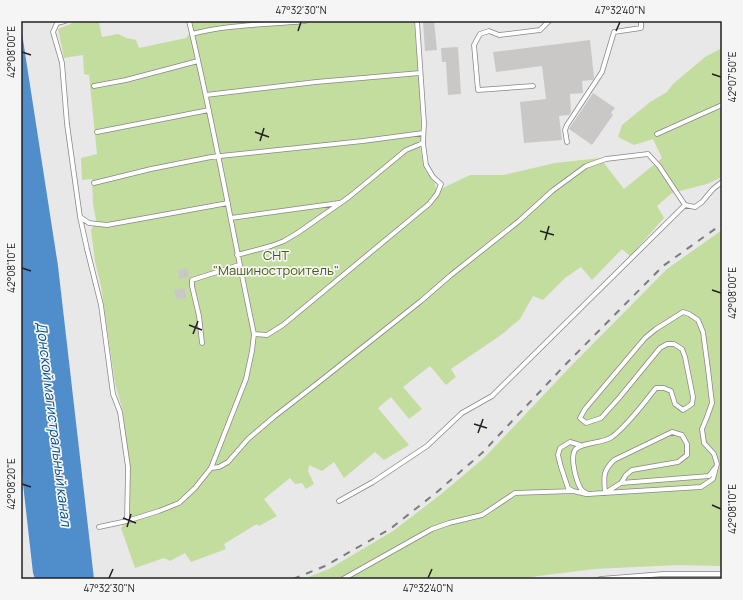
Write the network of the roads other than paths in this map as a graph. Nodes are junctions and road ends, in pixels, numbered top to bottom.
1 (65, 21) edge
2 (188, 21) edge
3 (305, 21) edge
4 (417, 21) edge
5 (549, 21) edge
6 (641, 21) edge
7 (192, 34) junction
8 (198, 61) junction
9 (420, 73) junction
10 (94, 86) dead end
11 (533, 86) dead end
12 (206, 95) junction
13 (722, 105) edge
14 (209, 110) junction
15 (97, 132) dead end
16 (423, 134) junction
17 (657, 134) dead end
18 (567, 142) dead end
19 (423, 143) junction
20 (218, 157) junction
21 (722, 182) edge
22 (94, 183) dead end
23 (228, 202) junction
24 (341, 203) junction
25 (685, 205) junction
26 (80, 217) junction
27 (231, 218) junction
28 (237, 255) junction
29 (239, 266) junction
30 (254, 334) junction
31 (202, 343) dead end
32 (580, 445) junction
33 (717, 464) junction
34 (211, 468) junction
35 (621, 483) junction
36 (573, 491) junction
37 (605, 493) junction
38 (588, 494) junction
39 (339, 501) dead end
40 (127, 521) junction
41 (100, 527) dead end
42 (722, 574) edge
43 (343, 579) edge
44 (600, 579) edge

1 - 26 lane
2 - 7 lane
3 - 7 lane
4 - 9 lane
5 - 11 lane
6 - 18 lane
7 - 8 lane
8 - 10 lane
8 - 12 lane
9 - 12 lane
9 - 16 lane
12 - 14 lane
13 - 17 lane
14 - 15 lane
14 - 20 lane
16 - 19 lane
16 - 20 lane
19 - 24 lane
19 - 30 lane
20 - 22 lane
20 - 23 lane
21 - 25 lane
23 - 26 lane
23 - 27 lane
24 - 27 lane
24 - 28 lane
25 - 34 lane
25 - 39 lane
26 - 40 lane
27 - 28 lane
28 - 29 lane
29 - 30 lane
29 - 31 lane
30 - 34 lane
32 - 33 lane
32 - 36 lane
32 - 38 lane
33 - 35 lane
33 - 37 lane
34 - 40 lane
35 - 37 lane
35 - 37 lane
36 - 38 lane
36 - 43 lane
37 - 38 lane
40 - 41 lane
42 - 44 lane

